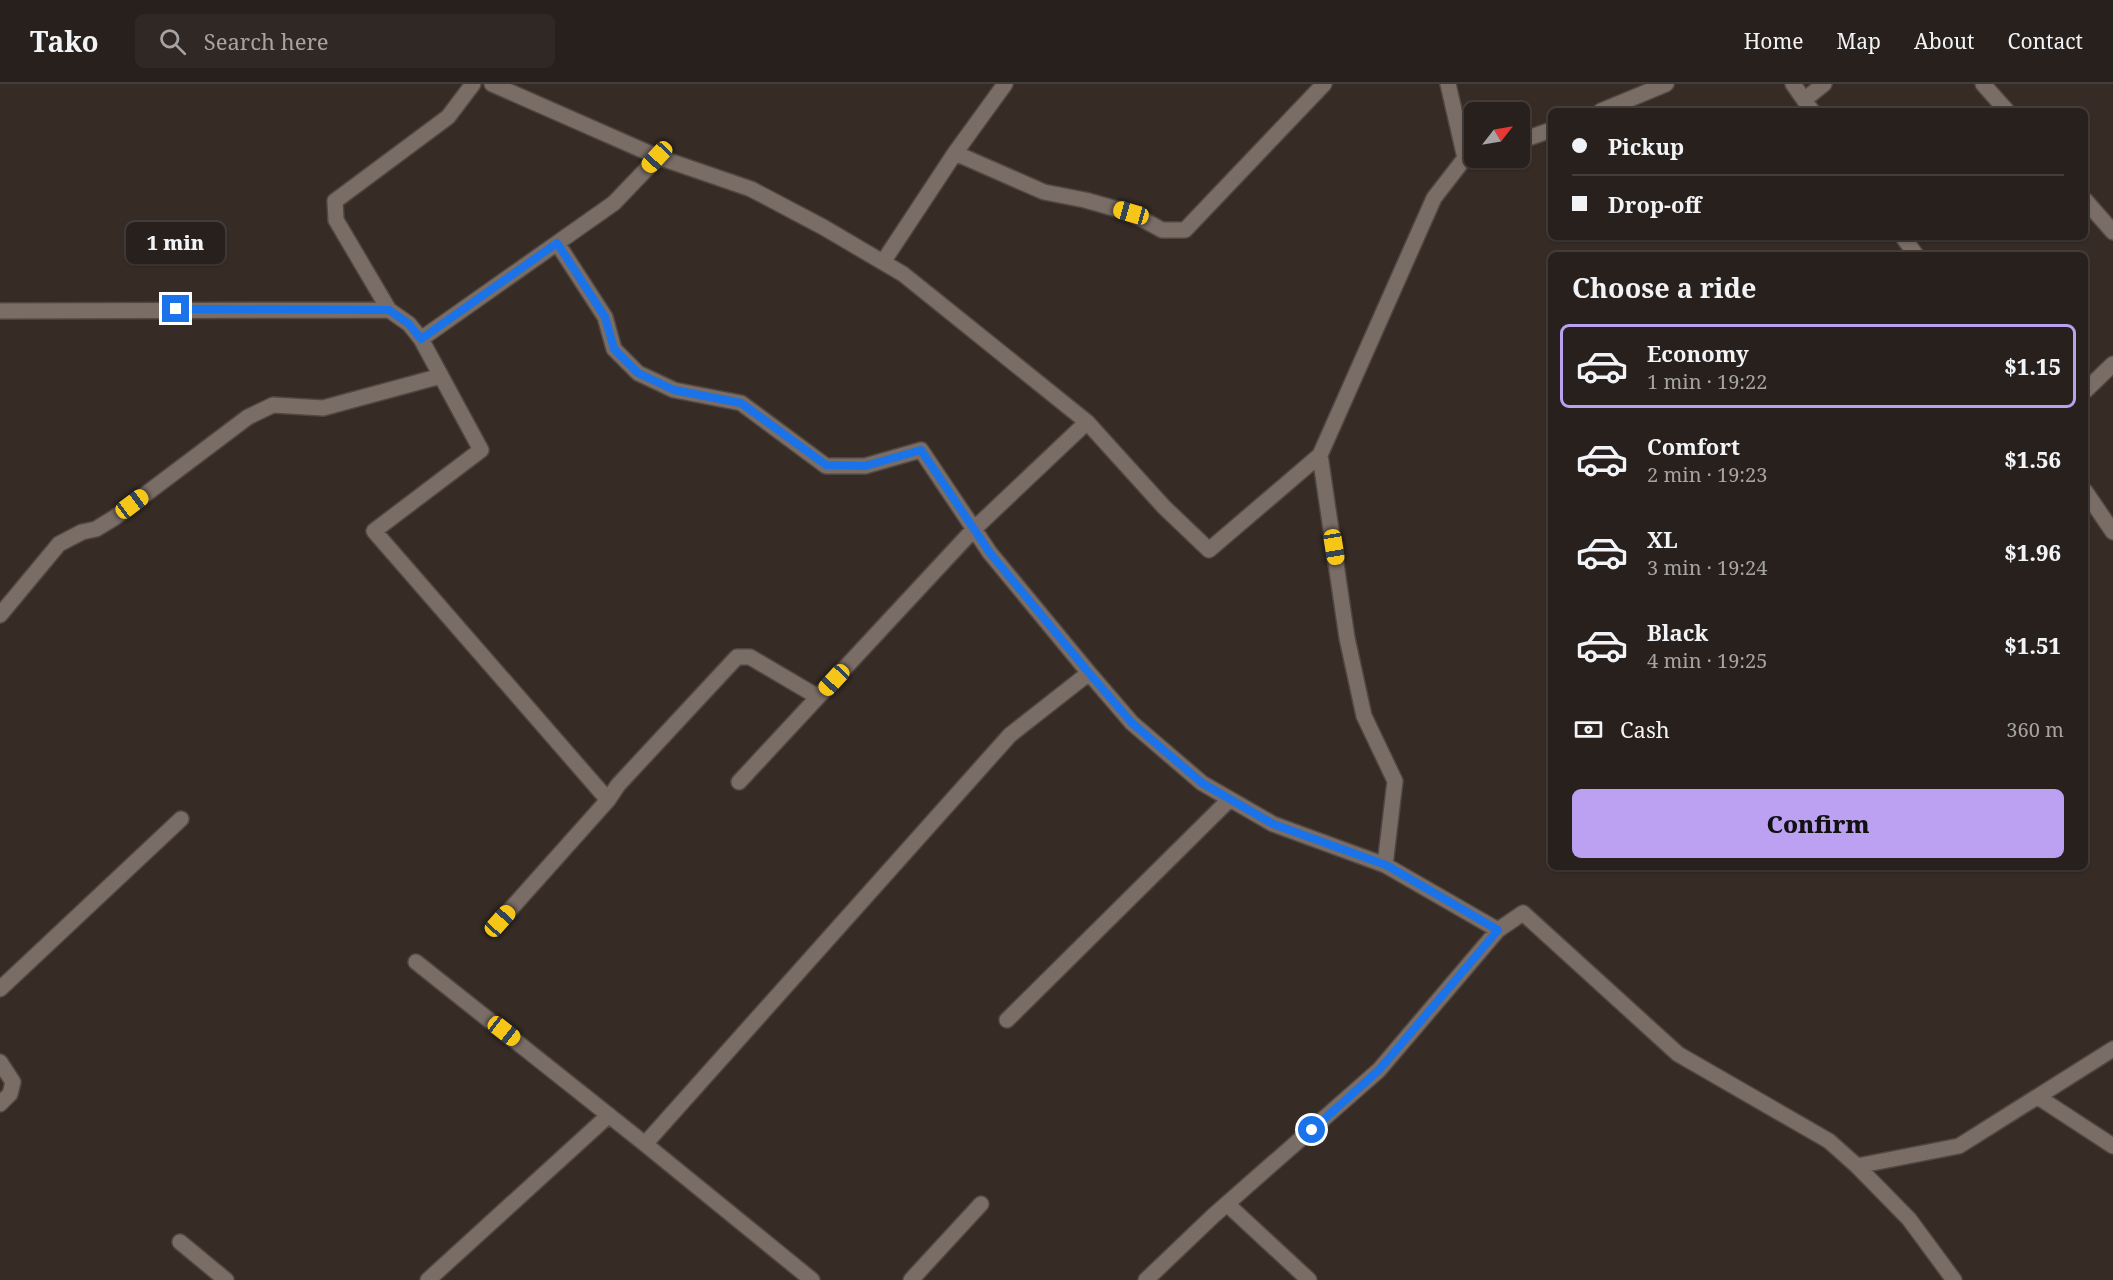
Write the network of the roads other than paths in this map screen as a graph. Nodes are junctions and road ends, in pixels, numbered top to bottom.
1 (472, 84) edge
2 (492, 84) edge
3 (1005, 84) edge
4 (1324, 84) edge
5 (1448, 84) edge
6 (1666, 84) edge
7 (1793, 84) edge
8 (1824, 84) edge
9 (1983, 84) edge
10 (514, 88) edge
11 (1808, 106) edge
12 (1608, 108) edge
13 (2004, 108) edge
14 (1548, 131) edge
15 (1464, 137) edge
16 (1530, 137) edge
17 (955, 153) junction
18 (657, 157) junction
19 (1464, 164) edge
20 (2088, 203) edge
21 (2113, 232) edge
22 (557, 243) junction
23 (883, 262) junction
24 (389, 310) junction
25 (0, 311) edge
26 (421, 339) junction
27 (2113, 364) edge
28 (441, 375) junction
29 (2088, 388) edge
30 (1087, 422) junction
31 (1320, 455) junction
32 (2088, 495) edge
33 (974, 529) junction
34 (2113, 532) edge
35 (0, 615) edge
36 (1089, 673) junction
37 (818, 697) junction
38 (739, 782) dead end
39 (1230, 799) junction
40 (608, 800) junction
41 (181, 819) dead end
42 (1386, 865) junction
43 (500, 921) dead end
44 (1498, 930) junction
45 (416, 962) dead end
46 (0, 989) edge
47 (1007, 1020) dead end
48 (2113, 1049) edge
49 (0, 1062) edge
50 (2038, 1097) junction
51 (0, 1104) edge
52 (609, 1115) junction
53 (645, 1144) junction
54 (2113, 1146) edge
55 (1857, 1166) junction
56 (981, 1204) dead end
57 (1227, 1204) junction
58 (180, 1242) dead end
59 (226, 1280) edge
60 (428, 1280) edge
61 (812, 1280) edge
62 (911, 1280) edge
63 (1146, 1280) edge
64 (1309, 1280) edge
65 (1954, 1280) edge

1 - 24 street
2 - 10 street
3 - 17 street
4 - 17 street
5 - 15 street
6 - 12 street
7 - 11 street
8 - 11 street
9 - 13 street
10 - 18 street
14 - 16 street
17 - 23 street
18 - 22 street
18 - 23 street
19 - 31 street
20 - 21 street
22 - 26 street
22 - 33 street
23 - 30 street
24 - 25 street
24 - 26 street
26 - 28 street
27 - 29 street
28 - 35 street
28 - 40 street
30 - 31 street
30 - 33 street
31 - 42 street
32 - 34 street
33 - 36 street
33 - 37 street
36 - 39 street
36 - 53 street
37 - 38 street
37 - 40 street
39 - 42 street
39 - 47 street
40 - 43 street
41 - 46 street
42 - 44 street
44 - 55 street
44 - 57 street
45 - 52 street
48 - 50 street
49 - 51 street
50 - 54 street
50 - 55 street
52 - 53 street
52 - 60 street
53 - 61 street
55 - 65 street
56 - 62 street
57 - 63 street
57 - 64 street
58 - 59 street

